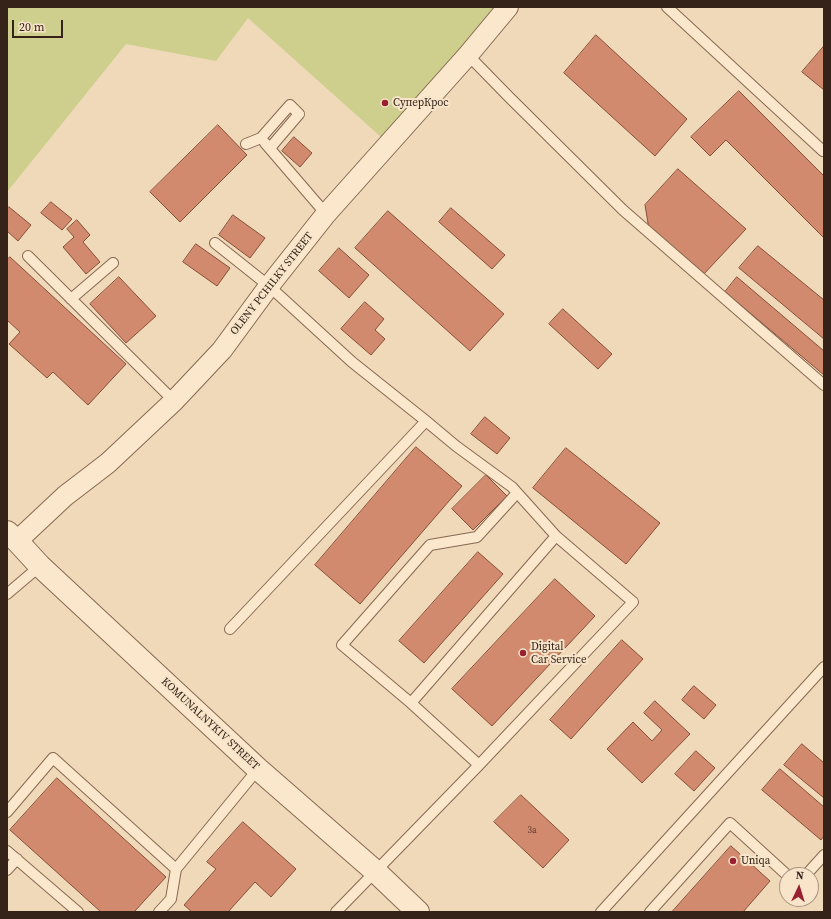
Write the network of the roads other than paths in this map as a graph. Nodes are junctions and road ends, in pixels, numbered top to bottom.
1 (508, 7) edge
2 (667, 7) edge
3 (468, 55) junction
4 (261, 138) junction
5 (246, 144) dead end
6 (270, 148) junction
7 (824, 149) edge
8 (326, 214) junction
9 (215, 243) dead end
10 (28, 256) dead end
11 (113, 263) dead end
12 (269, 286) junction
13 (71, 299) junction
14 (824, 385) edge
15 (174, 401) junction
16 (426, 421) junction
17 (517, 493) junction
18 (12, 536) edge
19 (556, 536) junction
20 (40, 566) junction
21 (7, 594) edge
22 (230, 629) dead end
23 (824, 667) edge
24 (411, 703) junction
25 (479, 766) junction
26 (258, 769) junction
27 (7, 812) edge
28 (7, 851) edge
29 (824, 855) edge
30 (17, 859) junction
31 (779, 867) edge
32 (813, 867) edge
33 (176, 869) junction
34 (7, 870) edge
35 (375, 871) junction
36 (78, 912) edge
37 (159, 912) edge
38 (336, 912) edge
39 (418, 912) edge
40 (601, 912) edge
41 (650, 912) edge

1 - 3 street, OLENY PCHILKY STREET
2 - 7 lane
3 - 8 street, OLENY PCHILKY STREET
3 - 14 lane
4 - 5 lane
4 - 6 lane
4 - 6 lane
6 - 8 lane
8 - 12 street, OLENY PCHILKY STREET
9 - 12 lane
10 - 13 lane
11 - 13 lane
12 - 15 street, OLENY PCHILKY STREET
12 - 16 lane
13 - 15 lane
15 - 18 street, OLENY PCHILKY STREET
16 - 17 lane
16 - 22 lane
17 - 19 lane
17 - 24 lane
18 - 20 street, KOMUNALNYKIV STREET
19 - 24 lane
19 - 25 lane
20 - 21 lane
20 - 26 street, KOMUNALNYKIV STREET
23 - 40 lane
24 - 25 lane
25 - 35 lane
26 - 33 lane
26 - 35 street, KOMUNALNYKIV STREET
27 - 33 lane
28 - 30 lane
29 - 32 lane
30 - 34 lane
30 - 36 lane
31 - 41 lane
33 - 37 lane
35 - 38 lane
35 - 39 street, KOMUNALNYKIV STREET

